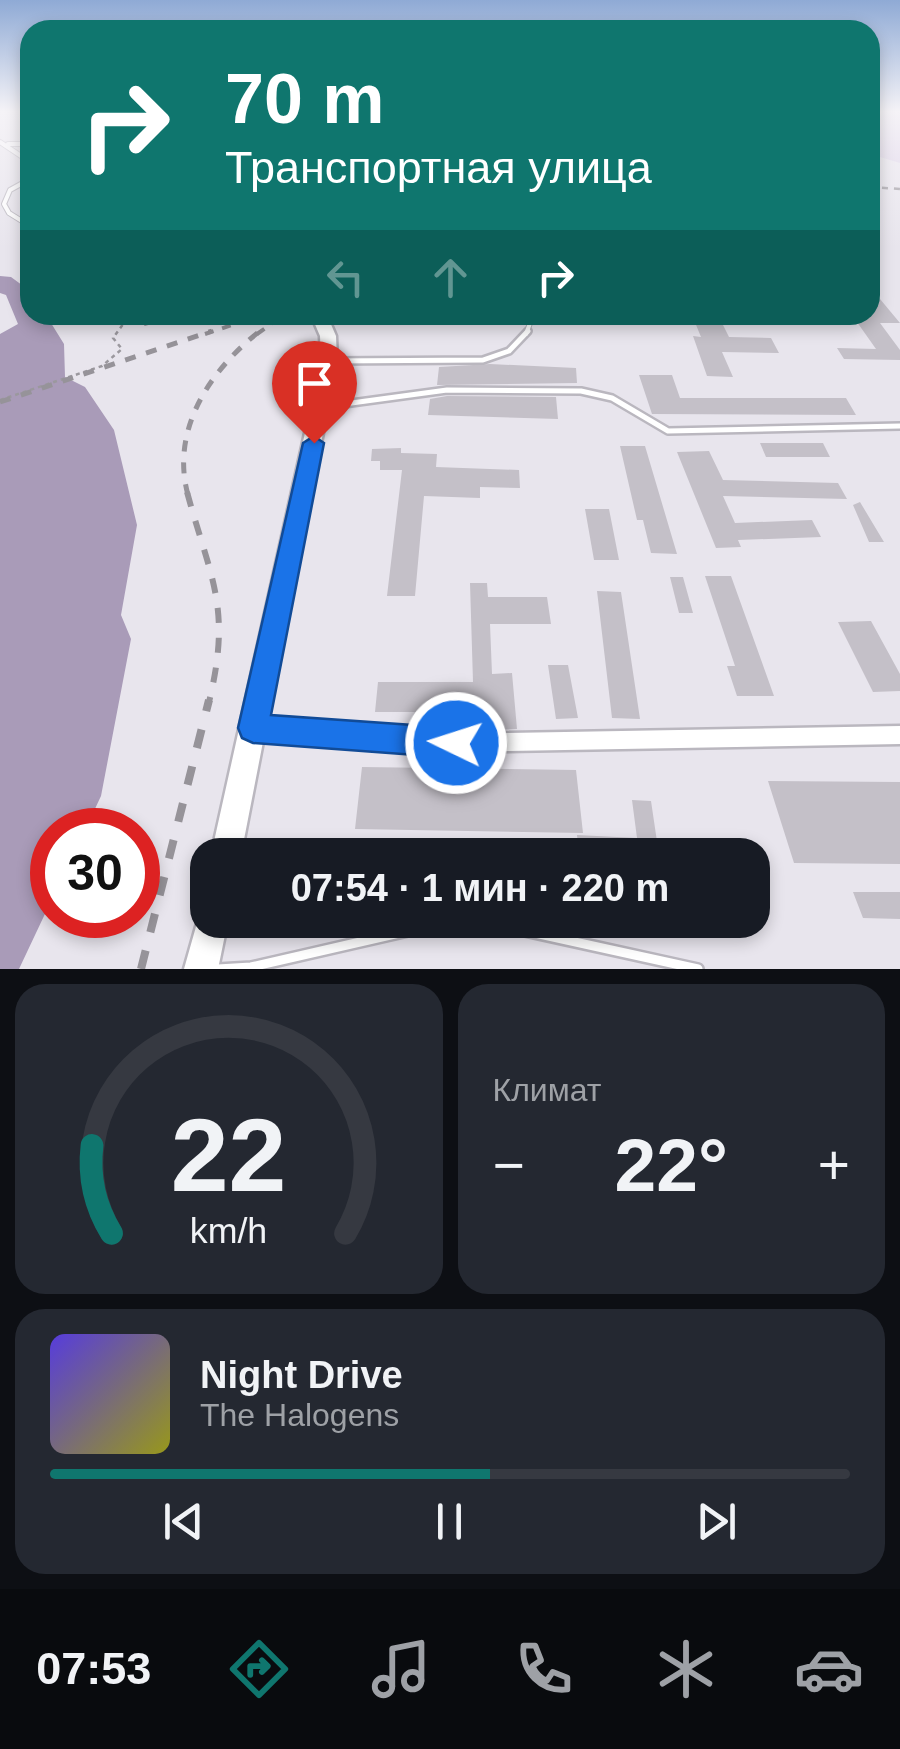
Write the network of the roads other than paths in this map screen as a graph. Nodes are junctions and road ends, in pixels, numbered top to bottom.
1 (20, 185) edge
2 (20, 220) edge
3 (324, 325) edge
4 (532, 325) edge
5 (330, 361) junction
6 (321, 407) junction
7 (900, 426) edge
8 (253, 728) junction
9 (900, 735) edge
10 (230, 838) edge
11 (208, 938) edge
12 (377, 938) edge
13 (557, 938) edge
14 (202, 969) edge
15 (218, 969) edge
16 (698, 969) edge

1 - 2 lane
3 - 5 street
4 - 5 lane
5 - 6 street
6 - 7 lane
6 - 8 street
8 - 9 street
8 - 10 street
11 - 14 street
12 - 15 lane
13 - 16 lane

